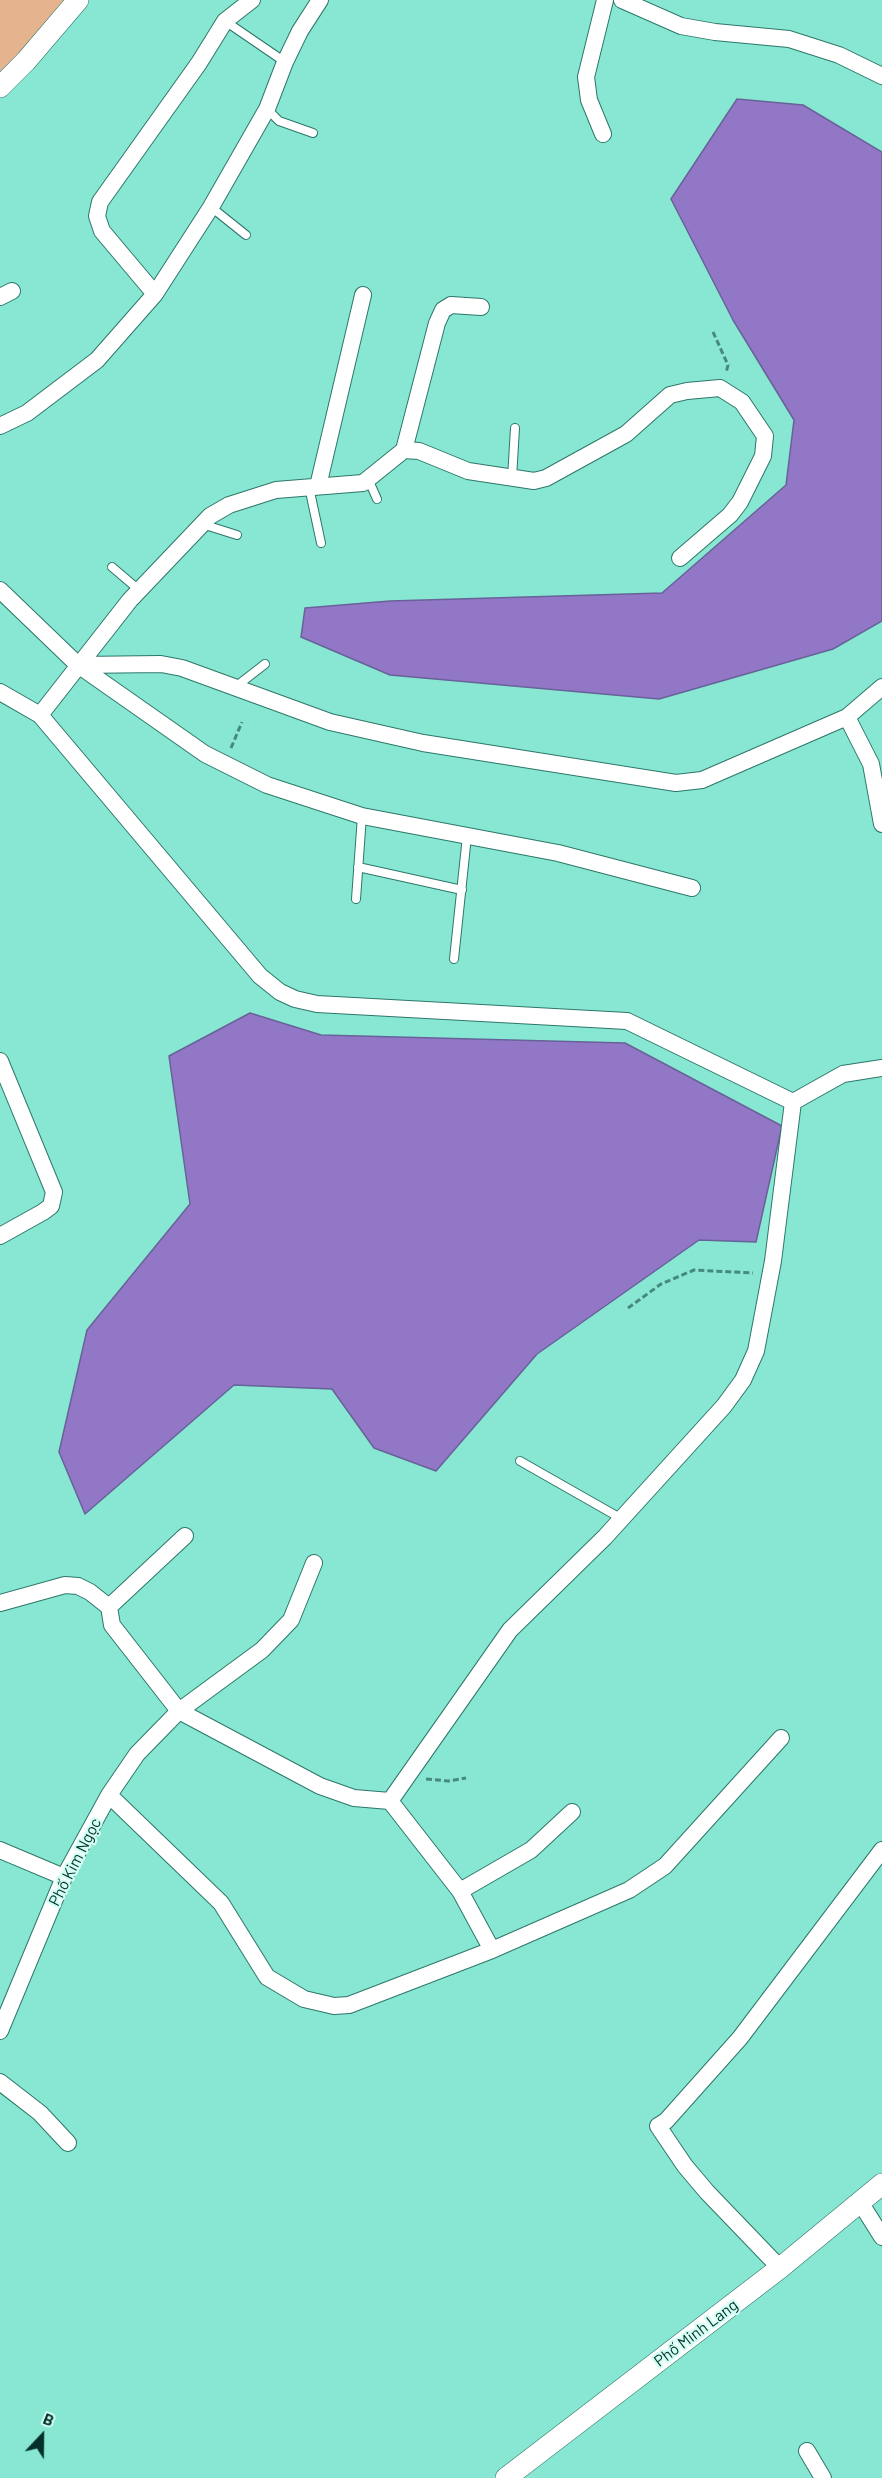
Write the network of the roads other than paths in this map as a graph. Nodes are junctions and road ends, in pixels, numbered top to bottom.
1 (78, 0) edge
2 (252, 0) edge
3 (320, 0) edge
4 (605, 0) edge
5 (627, 1) edge
6 (225, 21) junction
7 (285, 62) junction
8 (882, 76) edge
9 (0, 87) edge
10 (267, 109) junction
11 (313, 133) dead end
12 (603, 134) dead end
13 (212, 207) junction
14 (246, 235) dead end
15 (155, 294) junction
16 (363, 295) dead end
17 (481, 307) dead end
18 (0, 426) edge
19 (515, 428) dead end
20 (404, 450) junction
21 (512, 478) junction
22 (369, 480) junction
23 (313, 487) junction
24 (377, 499) dead end
25 (201, 524) junction
26 (237, 535) dead end
27 (321, 543) dead end
28 (680, 558) dead end
29 (112, 567) dead end
30 (139, 590) junction
31 (0, 592) edge
32 (265, 664) dead end
33 (78, 665) junction
34 (882, 687) edge
35 (234, 688) junction
36 (0, 692) edge
37 (40, 715) junction
38 (847, 717) junction
39 (362, 816) junction
40 (882, 824) edge
41 (467, 836) junction
42 (358, 867) junction
43 (692, 888) dead end
44 (462, 890) junction
45 (356, 899) dead end
46 (454, 959) dead end
47 (0, 1060) edge
48 (882, 1068) edge
49 (793, 1102) junction
50 (0, 1236) edge
51 (520, 1461) dead end
52 (622, 1519) junction
53 (185, 1536) dead end
54 (314, 1563) dead end
55 (0, 1604) edge
56 (109, 1607) junction
57 (179, 1711) junction
58 (781, 1738) dead end
59 (109, 1795) junction
60 (390, 1801) junction
61 (572, 1812) dead end
62 (0, 1850) edge
63 (882, 1850) edge
64 (64, 1878) junction
65 (460, 1891) junction
66 (492, 1950) junction
67 (0, 2031) edge
68 (0, 2082) edge
69 (68, 2143) dead end
70 (882, 2184) edge
71 (860, 2202) junction
72 (882, 2237) edge
73 (780, 2268) junction
74 (807, 2451) dead end
75 (506, 2478) edge
76 (823, 2478) edge

1 - 9 street
2 - 6 street
3 - 7 street
4 - 12 street
5 - 8 street
6 - 7 lane
6 - 15 street
7 - 10 street
10 - 11 lane
10 - 13 street
13 - 14 lane
13 - 15 street
15 - 18 street
16 - 23 street
17 - 20 street
19 - 21 lane
20 - 21 street
20 - 22 street
21 - 28 street
22 - 23 street
22 - 24 lane
23 - 25 street
23 - 27 lane
25 - 26 lane
25 - 30 street
29 - 30 lane
30 - 33 street
31 - 33 street
32 - 35 lane
33 - 35 street
33 - 37 street
33 - 39 street
34 - 38 street
35 - 38 street
36 - 37 street
37 - 49 street
38 - 40 street
39 - 41 street
39 - 42 lane
41 - 43 street
41 - 44 lane
42 - 44 lane
42 - 45 lane
44 - 46 lane
47 - 50 street
48 - 49 street
49 - 52 street
51 - 52 lane
52 - 60 street
53 - 56 street
54 - 57 street, Phố Kim Ngọc
55 - 56 street
56 - 57 street
57 - 59 street, Phố Kim Ngọc
57 - 60 street
58 - 66 street
59 - 64 street, Phố Kim Ngọc
59 - 66 street
60 - 65 street
61 - 65 street
62 - 64 street
63 - 73 street
64 - 67 street, Phố Kim Ngọc
65 - 66 street
68 - 69 street
70 - 71 street, Phố Minh Lang
71 - 72 street
71 - 73 street, Phố Minh Lang
73 - 75 street, Phố Minh Lang
74 - 76 street

